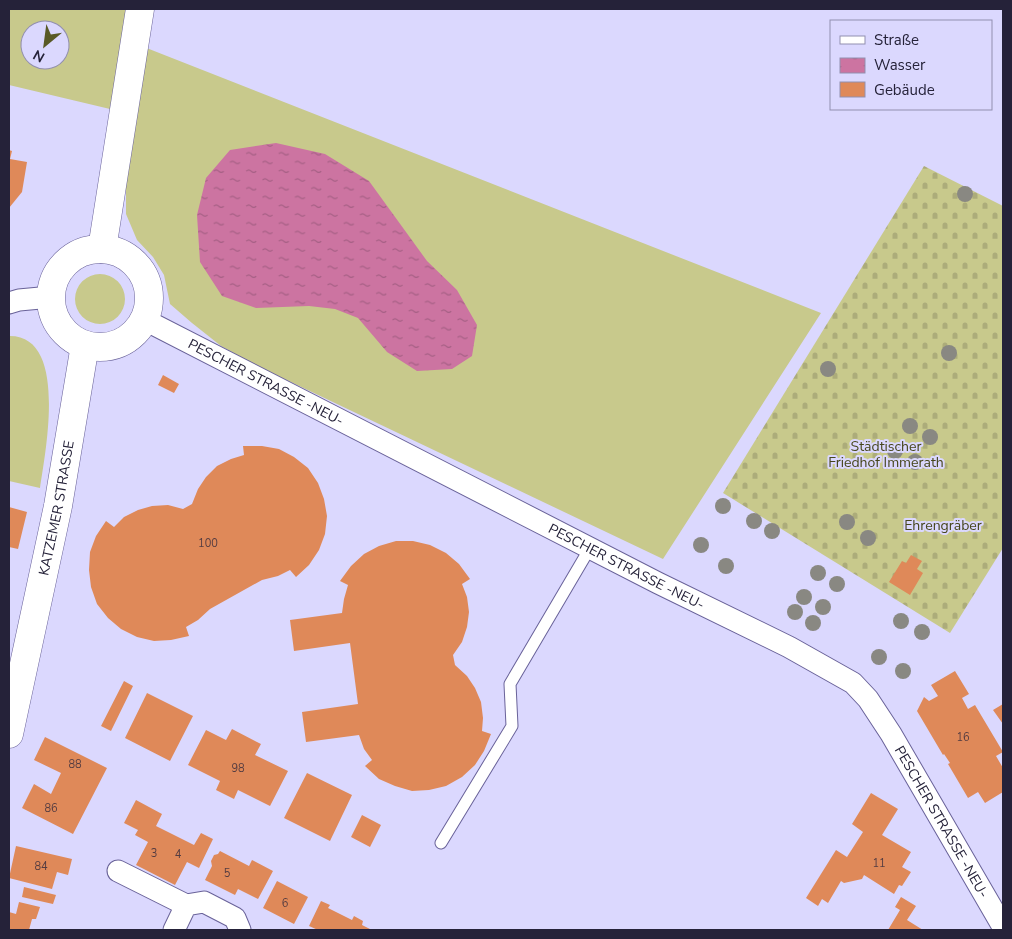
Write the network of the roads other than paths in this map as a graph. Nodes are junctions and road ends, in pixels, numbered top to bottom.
1 (140, 9) edge
2 (102, 249) junction
3 (51, 297) junction
4 (9, 303) edge
5 (144, 320) junction
6 (85, 345) junction
7 (590, 548) junction
8 (16, 668) edge
9 (9, 734) edge
10 (440, 844) dead end
11 (118, 871) dead end
12 (186, 905) junction
13 (1003, 927) edge
14 (174, 930) edge
15 (240, 930) edge

1 - 2 street
2 - 3 street
2 - 5 street
3 - 4 street
3 - 6 street
5 - 6 street
5 - 7 street, PESCHER STRASSE -NEU-
6 - 8 street, KATZEMER STRASSE
7 - 10 lane
7 - 13 street, PESCHER STRASSE -NEU-
8 - 9 street, KATZEMER STRASSE
11 - 12 street
12 - 14 street
12 - 15 street

